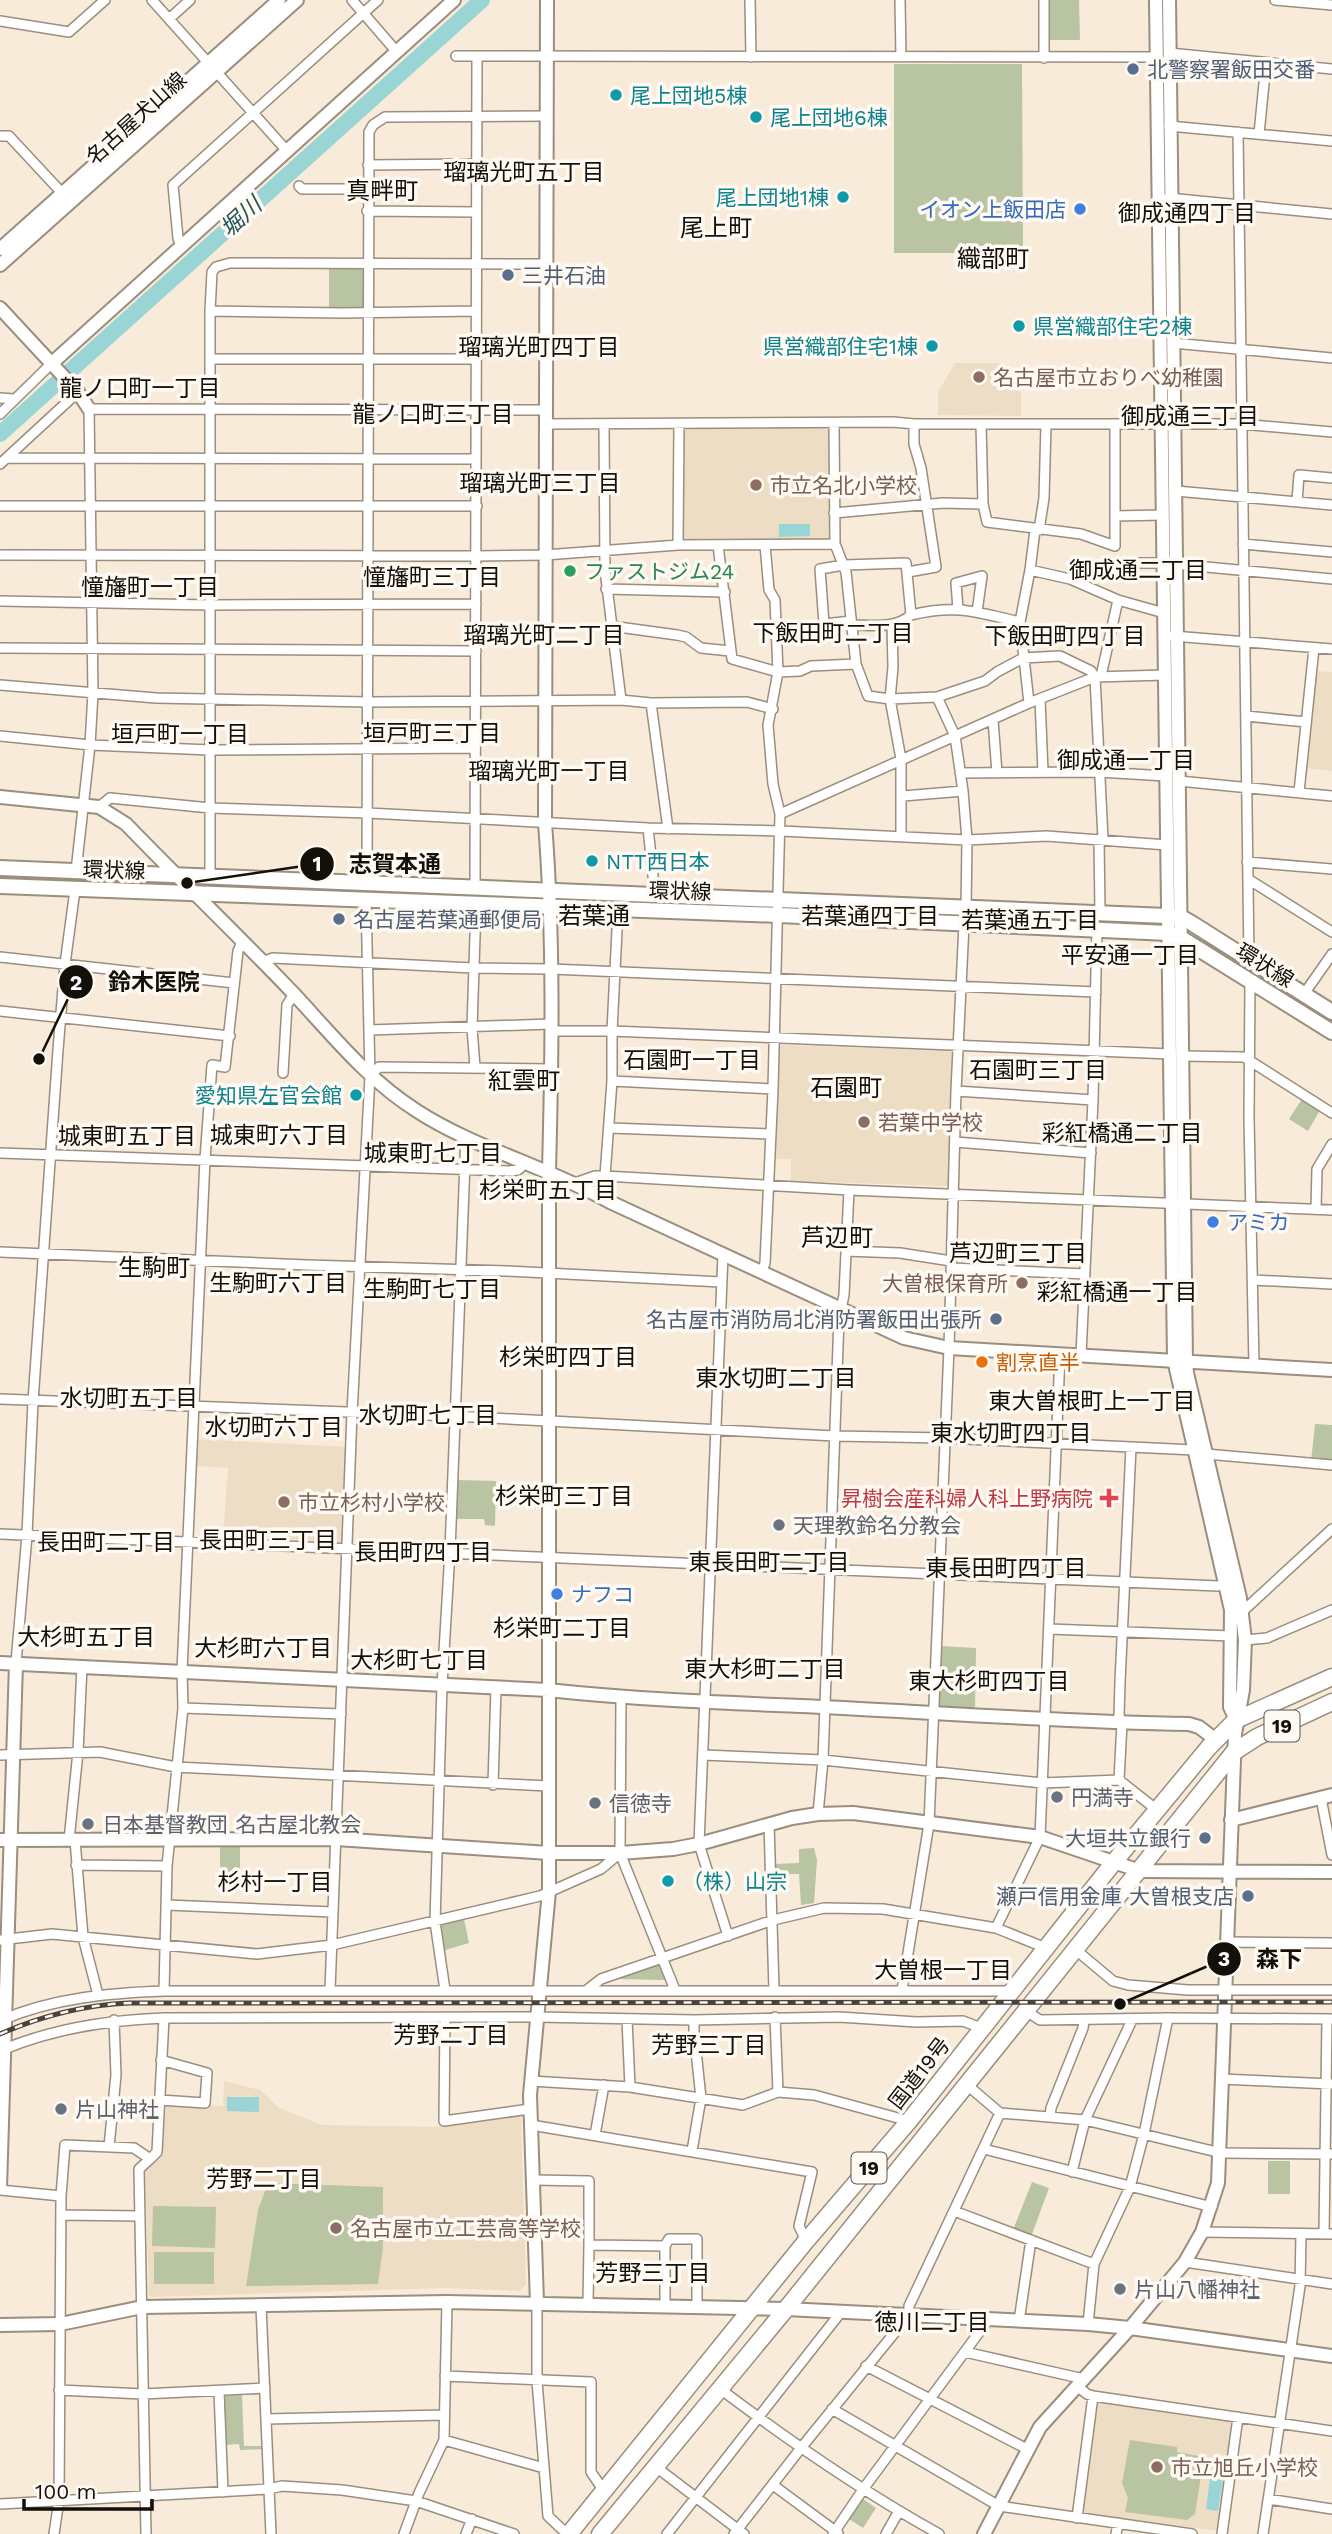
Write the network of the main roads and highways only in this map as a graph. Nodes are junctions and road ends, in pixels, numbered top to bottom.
1 (0, 868) edge
2 (0, 886) edge
3 (779, 908) junction
4 (1332, 1012) edge
5 (1332, 1032) edge
6 (1332, 1677) edge
7 (1332, 1702) edge
8 (568, 2534) edge
9 (600, 2534) edge

1 - 3 main road, 環状線
2 - 3 main road, 環状線
3 - 4 main road, 環状線
3 - 5 main road, 環状線
6 - 8 highway, 国道19号 / 19
7 - 9 highway, 国道19号 / 19

